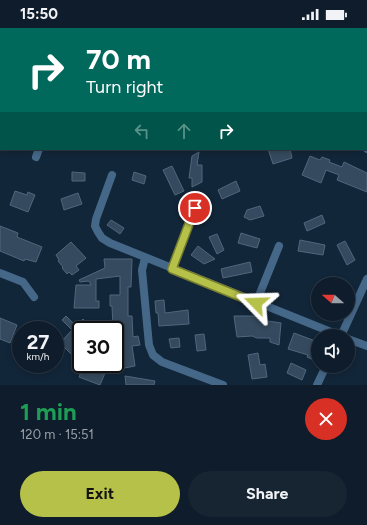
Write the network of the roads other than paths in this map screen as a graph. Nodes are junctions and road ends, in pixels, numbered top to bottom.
1 (39, 150) edge
2 (36, 157) dead end
3 (112, 176) dead end
4 (195, 208) dead end
5 (279, 246) dead end
6 (145, 258) junction
7 (172, 269) junction
8 (0, 273) edge
9 (367, 279) edge
10 (34, 297) dead end
11 (256, 303) junction
12 (323, 329) edge
13 (344, 329) edge
14 (355, 342) edge
15 (367, 346) edge
16 (323, 373) edge
17 (223, 385) edge
18 (317, 385) edge

1 - 2 street
3 - 6 street
4 - 7 street
5 - 11 street
6 - 7 street
6 - 17 street
7 - 11 street
8 - 10 street
9 - 13 street
11 - 12 street
14 - 15 street
16 - 18 street

